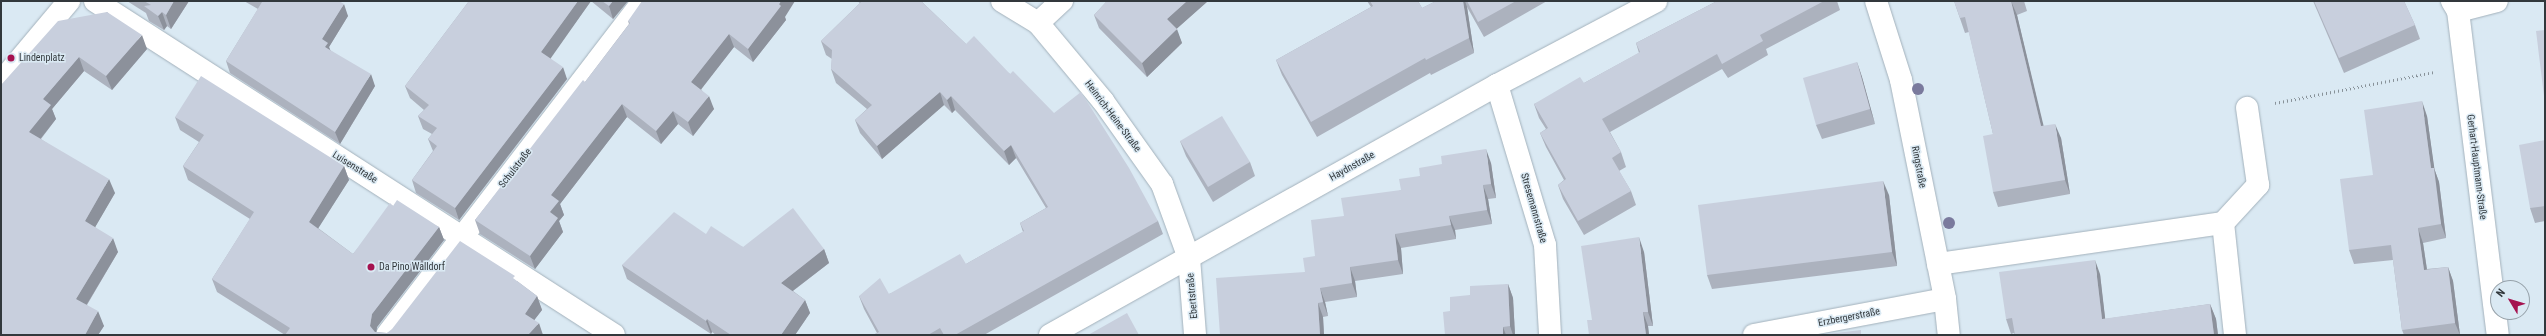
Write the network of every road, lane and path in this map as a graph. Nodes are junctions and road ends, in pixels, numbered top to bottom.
1 (69, 1) edge
2 (95, 1) edge
3 (643, 1) edge
4 (1002, 1) edge
5 (1062, 1) edge
6 (1656, 1) edge
7 (1876, 1) edge
8 (2497, 1) edge
9 (2455, 6) edge
10 (1038, 23) junction
11 (2464, 67) junction
12 (1, 82) edge
13 (1497, 85) junction
14 (2247, 108) joint
15 (2223, 223) junction
16 (463, 235) junction
17 (1188, 258) junction
18 (1938, 264) junction
19 (1944, 299) junction
20 (387, 335) edge
21 (614, 335) edge
22 (1050, 335) edge
23 (1195, 335) edge
24 (1550, 335) edge
25 (1754, 335) edge
26 (1949, 335) edge
27 (2235, 335) edge
28 (2498, 335) edge

1 - 12 street
2 - 16 street, Luisenstraße
3 - 16 street, Schulstraße
4 - 10 street, Heinrich-Heine-Straße
5 - 10 street
6 - 13 street, Haydnstraße
7 - 18 street, Ringstraße
8 - 9 street
9 - 11 street, Gerhart-Hauptmann-Straße
10 - 17 street, Heinrich-Heine-Straße
11 - 14 path
11 - 28 street, Gerhart-Hauptmann-Straße
13 - 17 street, Haydnstraße
13 - 24 street, Stresemannstraße
14 - 15 street
15 - 18 street
15 - 27 street
16 - 20 street, Schulstraße
16 - 21 street, Luisenstraße
17 - 22 street, Haydnstraße
17 - 23 street, Ebertstraße
18 - 19 street, Ringstraße
19 - 25 street, Erzbergerstraße
19 - 26 street, Ringstraße

